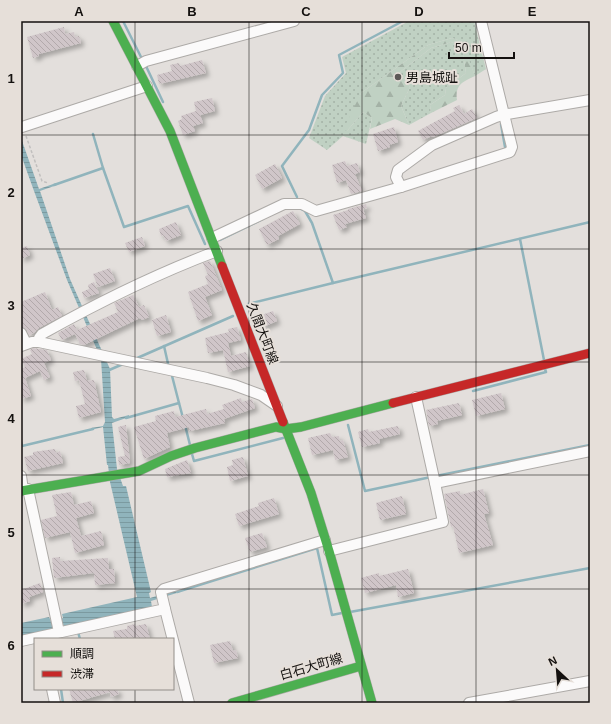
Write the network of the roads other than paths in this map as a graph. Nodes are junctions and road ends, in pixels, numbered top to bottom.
1 (114, 21) edge
2 (294, 21) edge
3 (481, 21) edge
4 (141, 63) junction
5 (147, 86) junction
6 (590, 100) edge
7 (501, 115) junction
8 (22, 127) road end
9 (401, 187) junction
10 (212, 238) junction
11 (217, 251) junction
12 (21, 333) edge
13 (39, 342) junction
14 (23, 344) edge
15 (590, 353) edge
16 (417, 402) junction
17 (277, 406) junction
18 (288, 434) junction
19 (590, 451) edge
20 (21, 476) edge
21 (434, 479) junction
22 (24, 490) edge
23 (326, 540) junction
24 (329, 551) junction
25 (163, 600) junction
26 (58, 626) junction
27 (75, 631) edge
28 (173, 638) edge
29 (21, 641) edge
30 (174, 644) edge
31 (361, 666) junction
32 (590, 682) edge
33 (52, 690) edge
34 (55, 703) edge
35 (189, 703) edge
36 (232, 703) edge
37 (372, 703) edge
38 (469, 703) edge

1 - 4 main road, 久間大町線
2 - 4 street
3 - 7 street
4 - 5 main road, 久間大町線
5 - 8 street
5 - 10 main road, 久間大町線
6 - 7 street
7 - 9 street
7 - 9 street
9 - 10 street
10 - 11 main road, 久間大町線
11 - 13 street
11 - 17 main road, 久間大町線
12 - 14 street
13 - 14 street
13 - 17 street
15 - 16 main road
16 - 18 main road
16 - 21 street
17 - 18 main road, 久間大町線
18 - 22 main road
18 - 23 main road, 久間大町線
19 - 21 street
20 - 22 street
21 - 24 street
22 - 26 street
23 - 24 main road, 久間大町線
23 - 25 street
24 - 31 main road, 久間大町線
25 - 27 street
25 - 28 street
26 - 27 street
26 - 29 street
30 - 35 street
31 - 36 main road, 白石大町線
31 - 37 main road, 白石大町線
32 - 38 street
33 - 34 street

